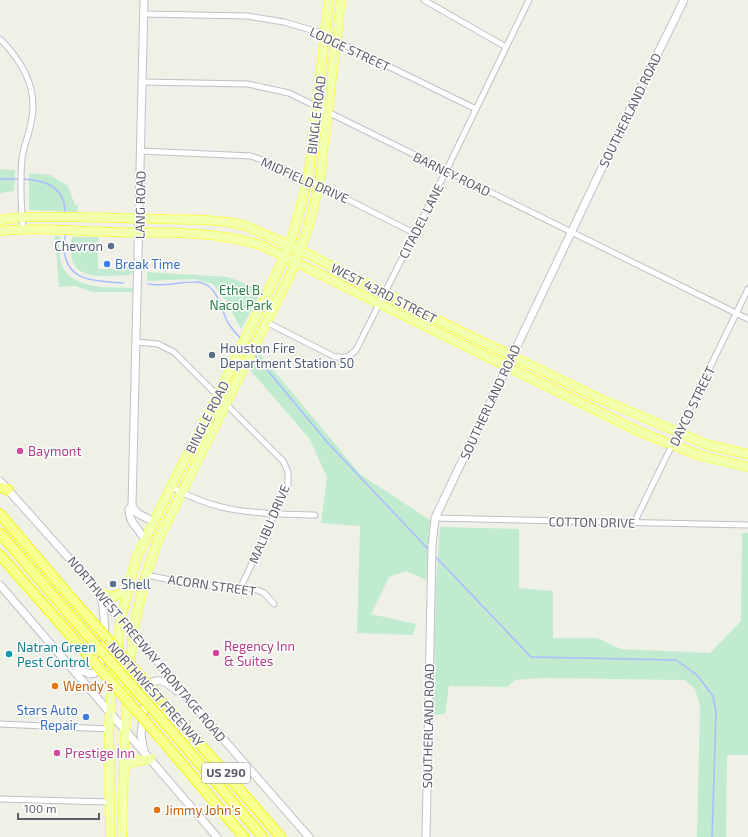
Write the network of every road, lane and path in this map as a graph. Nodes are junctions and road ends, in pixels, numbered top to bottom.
1 (144, 0) edge
2 (329, 0) edge
3 (341, 0) edge
4 (424, 0) edge
5 (529, 0) edge
6 (684, 0) edge
7 (144, 14) junction
8 (325, 36) junction
9 (0, 39) edge
10 (336, 41) junction
11 (506, 47) junction
12 (142, 82) junction
13 (317, 106) junction
14 (476, 110) junction
15 (329, 113) junction
16 (141, 151) junction
17 (446, 171) junction
18 (308, 180) junction
19 (319, 185) junction
20 (22, 217) junction
21 (140, 219) junction
22 (0, 220) edge
23 (204, 220) junction
24 (23, 229) junction
25 (0, 231) edge
26 (139, 232) junction
27 (572, 232) junction
28 (204, 233) junction
29 (414, 233) junction
30 (289, 245) junction
31 (300, 250) junction
32 (285, 256) junction
33 (296, 261) junction
34 (748, 289) edge
35 (386, 294) junction
36 (380, 304) junction
37 (736, 313) junction
38 (748, 319) edge
39 (266, 322) junction
40 (448, 325) junction
41 (443, 335) junction
42 (136, 342) junction
43 (512, 355) junction
44 (506, 367) junction
45 (229, 374) junction
46 (239, 379) junction
47 (218, 395) junction
48 (596, 397) junction
49 (227, 404) junction
50 (591, 409) junction
51 (679, 434) junction
52 (673, 446) junction
53 (748, 454) edge
54 (748, 467) edge
55 (0, 480) edge
56 (171, 487) junction
57 (4, 488) edge
58 (180, 493) junction
59 (132, 506) junction
60 (0, 514) edge
61 (276, 514) junction
62 (315, 515) dead end
63 (435, 518) junction
64 (154, 522) junction
65 (634, 523) junction
66 (748, 526) edge
67 (0, 533) edge
68 (145, 540) junction
69 (0, 555) edge
70 (146, 572) junction
71 (0, 585) edge
72 (241, 588) junction
73 (129, 589) junction
74 (99, 592) junction
75 (102, 601) junction
76 (274, 604) dead end
77 (121, 619) junction
78 (133, 631) junction
79 (68, 662) junction
80 (191, 702) junction
81 (110, 711) junction
82 (0, 724) edge
83 (109, 729) junction
84 (125, 730) junction
85 (145, 752) junction
86 (150, 759) junction
87 (124, 767) junction
88 (0, 799) edge
89 (108, 802) junction
90 (110, 837) edge
91 (122, 837) edge
92 (217, 837) edge
93 (244, 837) edge
94 (263, 837) edge
95 (281, 837) edge
96 (309, 837) edge
97 (426, 837) edge

1 - 7 street, LANG ROAD
2 - 8 main road, BINGLE ROAD
3 - 10 main road, BINGLE ROAD
4 - 11 street
5 - 11 street, CITADEL LANE
6 - 27 street, SOUTHERLAND ROAD
7 - 8 street, LODGE STREET
7 - 12 street, LANG ROAD
8 - 10 street, LODGE STREET
8 - 13 main road, BINGLE ROAD
9 - 20 street
10 - 14 street, LODGE STREET
10 - 15 main road, BINGLE ROAD
11 - 14 street, CITADEL LANE
12 - 13 street, BARNEY ROAD
12 - 16 street, LANG ROAD
13 - 15 street, BARNEY ROAD
13 - 18 main road, BINGLE ROAD
14 - 17 street, CITADEL LANE
15 - 17 street, BARNEY ROAD
15 - 19 main road, BINGLE ROAD
16 - 18 street, MIDFIELD DRIVE
16 - 21 street, LANG ROAD
17 - 27 street, BARNEY ROAD
17 - 29 street, CITADEL LANE
18 - 19 street, MIDFIELD DRIVE
18 - 30 main road, BINGLE ROAD
19 - 29 street, MIDFIELD DRIVE
19 - 31 main road, BINGLE ROAD
20 - 21 main road, WEST 43RD STREET
20 - 22 main road, WEST 43RD STREET
20 - 24 street
21 - 23 main road, WEST 43RD STREET
21 - 26 street, LANG ROAD
23 - 28 main road
23 - 30 main road, WEST 43RD STREET
24 - 25 main road, WEST 43RD STREET
24 - 26 main road, WEST 43RD STREET
26 - 28 main road, WEST 43RD STREET
26 - 42 street, LANG ROAD
27 - 37 street, BARNEY ROAD
27 - 43 street, SOUTHERLAND ROAD
28 - 32 main road, WEST 43RD STREET
29 - 35 street, CITADEL LANE
30 - 31 main road, WEST 43RD STREET
30 - 32 main road, BINGLE ROAD
31 - 33 main road, BINGLE ROAD
31 - 35 main road, WEST 43RD STREET
32 - 33 main road, WEST 43RD STREET
32 - 45 main road, BINGLE ROAD
33 - 36 main road, WEST 43RD STREET
33 - 39 main road, BINGLE ROAD
34 - 37 street, DAYCO STREET
35 - 36 street, CITADEL LANE
35 - 40 main road, WEST 43RD STREET
36 - 39 street, CITADEL LANE
36 - 41 main road, WEST 43RD STREET
37 - 38 street, BARNEY ROAD
37 - 51 street, DAYCO STREET
39 - 46 main road, BINGLE ROAD
40 - 41 main road
40 - 43 main road, WEST 43RD STREET
41 - 44 main road, WEST 43RD STREET
42 - 47 street, MALIBU DRIVE
42 - 59 street, LANG ROAD
43 - 44 street, SOUTHERLAND ROAD
43 - 48 main road, WEST 43RD STREET
44 - 50 main road, WEST 43RD STREET
44 - 63 street, SOUTHERLAND ROAD
45 - 46 main road
45 - 47 main road, BINGLE ROAD
46 - 49 main road, BINGLE ROAD
47 - 49 street, MALIBU DRIVE
47 - 56 main road, BINGLE ROAD
48 - 50 main road
48 - 51 main road, WEST 43RD STREET
49 - 58 main road, BINGLE ROAD
49 - 61 street, MALIBU DRIVE
50 - 52 main road, WEST 43RD STREET
51 - 52 street, DAYCO STREET
51 - 53 main road, WEST 43RD STREET
52 - 54 main road, WEST 43RD STREET
52 - 65 street, DAYCO STREET
55 - 57 street, NORTHWEST FREEWAY FRONTAGE ROAD
56 - 58 street
56 - 64 main road, BINGLE ROAD
57 - 74 street, NORTHWEST FREEWAY FRONTAGE ROAD
58 - 61 street
58 - 70 main road, BINGLE ROAD
59 - 64 street
59 - 68 street, LANG ROAD
60 - 95 highway, NORTHWEST FREEWAY / US 290, bridge
61 - 62 street
61 - 72 street, MALIBU DRIVE
63 - 65 street, COTTON DRIVE
63 - 97 street, SOUTHERLAND ROAD
64 - 68 main road, BINGLE ROAD
64 - 70 main road
65 - 66 street, COTTON DRIVE
67 - 94 highway, bridge
68 - 73 main road, BINGLE ROAD
69 - 93 highway, NORTHWEST FREEWAY / US 290, bridge
70 - 72 street, ACORN STREET
70 - 78 main road, BINGLE ROAD
71 - 79 street
72 - 76 street, ACORN STREET
73 - 74 main road
73 - 77 main road, BINGLE ROAD
74 - 75 street, NORTHWEST FREEWAY FRONTAGE ROAD
75 - 77 street, NORTHWEST FREEWAY FRONTAGE ROAD
75 - 79 street
77 - 78 street, NORTHWEST FREEWAY FRONTAGE ROAD
77 - 81 main road, BINGLE ROAD
78 - 80 street, NORTHWEST FREEWAY FRONTAGE ROAD
78 - 84 main road, BINGLE ROAD
79 - 81 street
80 - 85 street
80 - 96 street, NORTHWEST FREEWAY FRONTAGE ROAD
81 - 83 main road, BINGLE ROAD
81 - 84 street
82 - 83 street
83 - 89 main road, BINGLE ROAD
84 - 85 street
84 - 87 main road, BINGLE ROAD
85 - 86 street
86 - 87 main road
86 - 92 street
87 - 91 main road, BINGLE ROAD
88 - 89 street
89 - 90 main road, BINGLE ROAD

